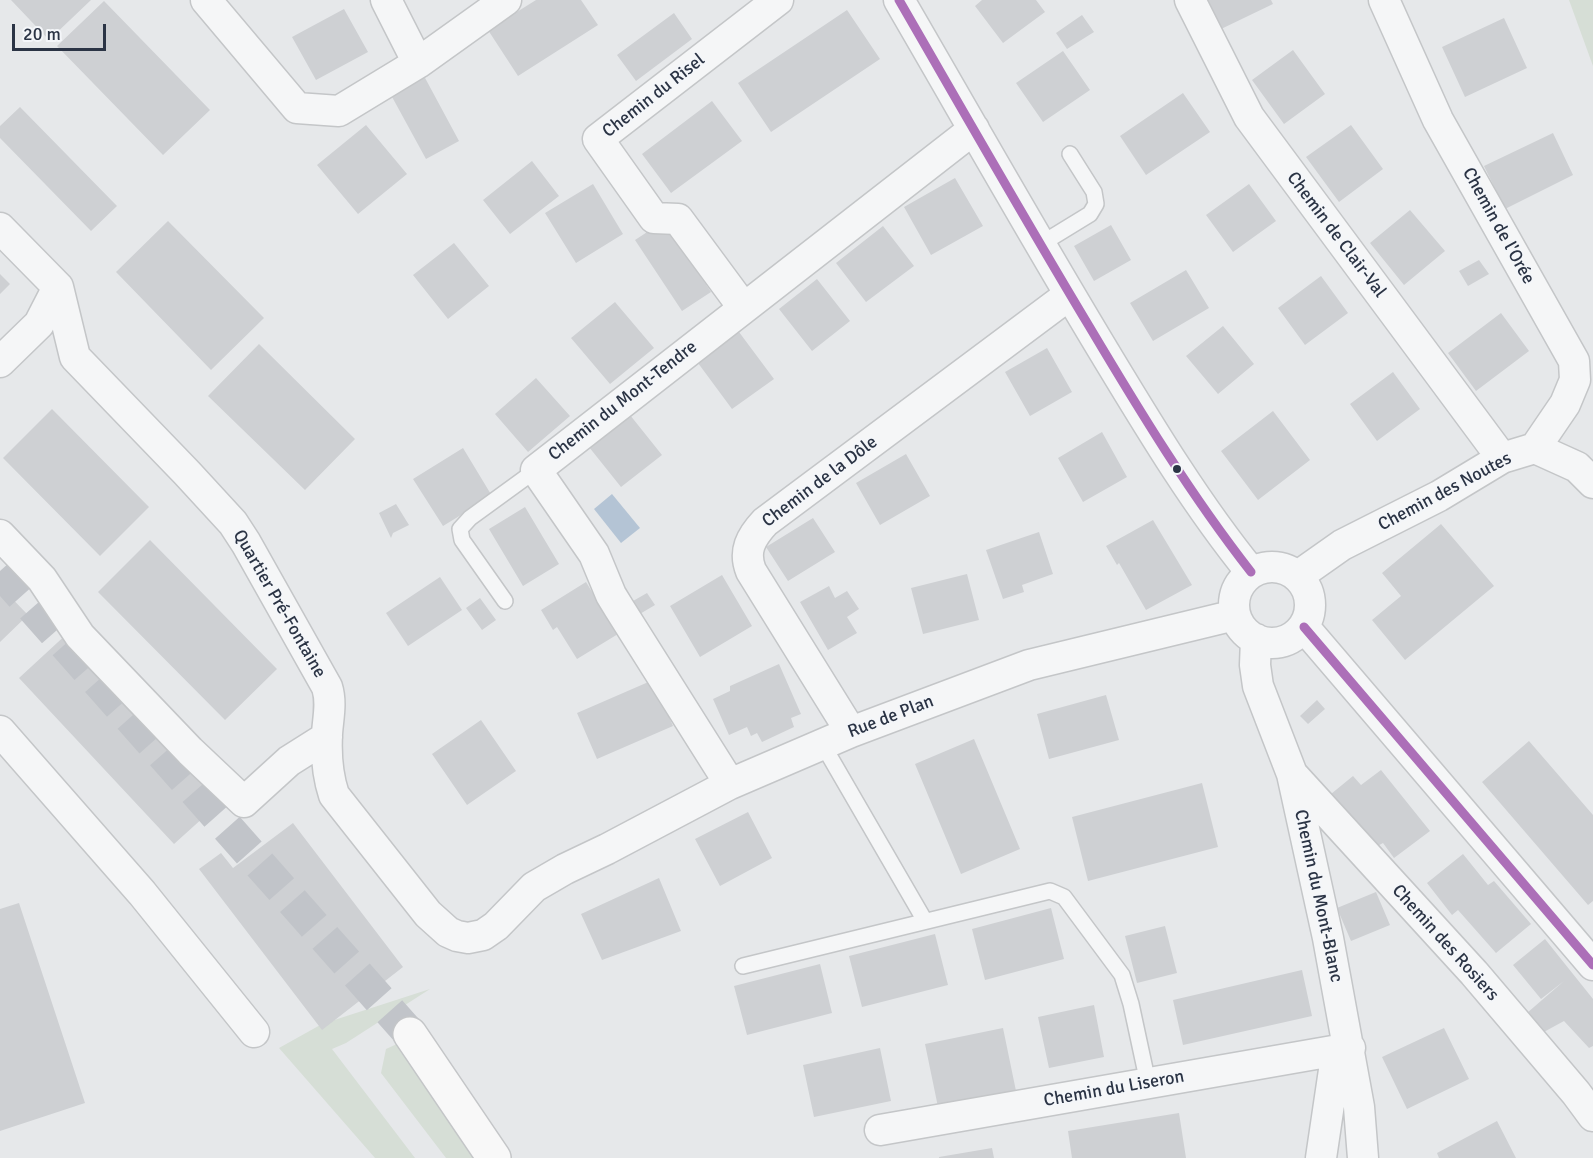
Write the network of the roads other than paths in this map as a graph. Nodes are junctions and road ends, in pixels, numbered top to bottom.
1 (206, 0) edge
2 (386, 0) edge
3 (506, 0) edge
4 (778, 0) edge
5 (899, 0) edge
6 (1190, 0) edge
7 (1384, 0) edge
8 (418, 63) junction
9 (974, 129) junction
10 (1070, 154) dead end
11 (0, 228) edge
12 (1041, 244) junction
13 (58, 287) junction
14 (1069, 295) junction
15 (743, 307) junction
16 (0, 362) edge
17 (1535, 448) junction
18 (1502, 458) junction
19 (536, 470) junction
20 (1593, 483) edge
21 (0, 535) edge
22 (1251, 573) junction
23 (1298, 576) junction
24 (505, 601) dead end
25 (1235, 615) junction
26 (1304, 627) junction
27 (1256, 639) junction
28 (0, 731) edge
29 (851, 732) junction
30 (327, 737) junction
31 (822, 744) junction
32 (1292, 774) junction
33 (729, 784) junction
34 (524, 895) joint
35 (925, 921) junction
36 (1593, 965) edge
37 (743, 966) dead end
38 (254, 1032) dead end
39 (410, 1034) tunnel mouth
40 (1343, 1049) junction
41 (1148, 1083) junction
42 (1593, 1116) edge
43 (879, 1130) dead end
44 (494, 1158) edge
45 (1321, 1158) edge
46 (1363, 1158) edge

1 - 8 street
2 - 8 street
3 - 8 street
4 - 15 street, Chemin du Risel
5 - 9 street
6 - 18 street, Chemin de Clair-Val
7 - 17 street, Chemin de l'Orée
9 - 12 street
9 - 15 street, Chemin du Mont-Tendre
10 - 12 lane
11 - 13 street
12 - 14 street
13 - 16 street
13 - 30 street, Quartier Pré-Fontaine
14 - 22 street
14 - 29 street, Chemin de la Dôle
15 - 19 street, Chemin du Mont-Tendre
17 - 18 street, Chemin des Noutes
17 - 20 street, Chemin des Noutes
18 - 23 street, Chemin des Noutes
19 - 24 lane
19 - 33 street, Chemin du Mont-Tendre
21 - 30 street
22 - 23 street
22 - 25 street
23 - 26 street
25 - 27 street
25 - 29 street, Rue de Plan
26 - 27 street
26 - 36 street
27 - 32 street, Chemin du Mont-Blanc
28 - 38 street
29 - 31 street, Rue de Plan
30 - 34 street, Quartier Pré-Fontaine
31 - 33 street, Rue de Plan
31 - 35 lane
32 - 40 street, Chemin du Mont-Blanc
32 - 42 street, Chemin des Rosiers
33 - 34 street, Rue de Plan
35 - 37 lane
35 - 41 lane
39 - 44 main road
40 - 41 street, Chemin du Liseron
40 - 45 street
40 - 46 street, Chemin du Mont-Blanc
41 - 43 street, Chemin du Liseron

